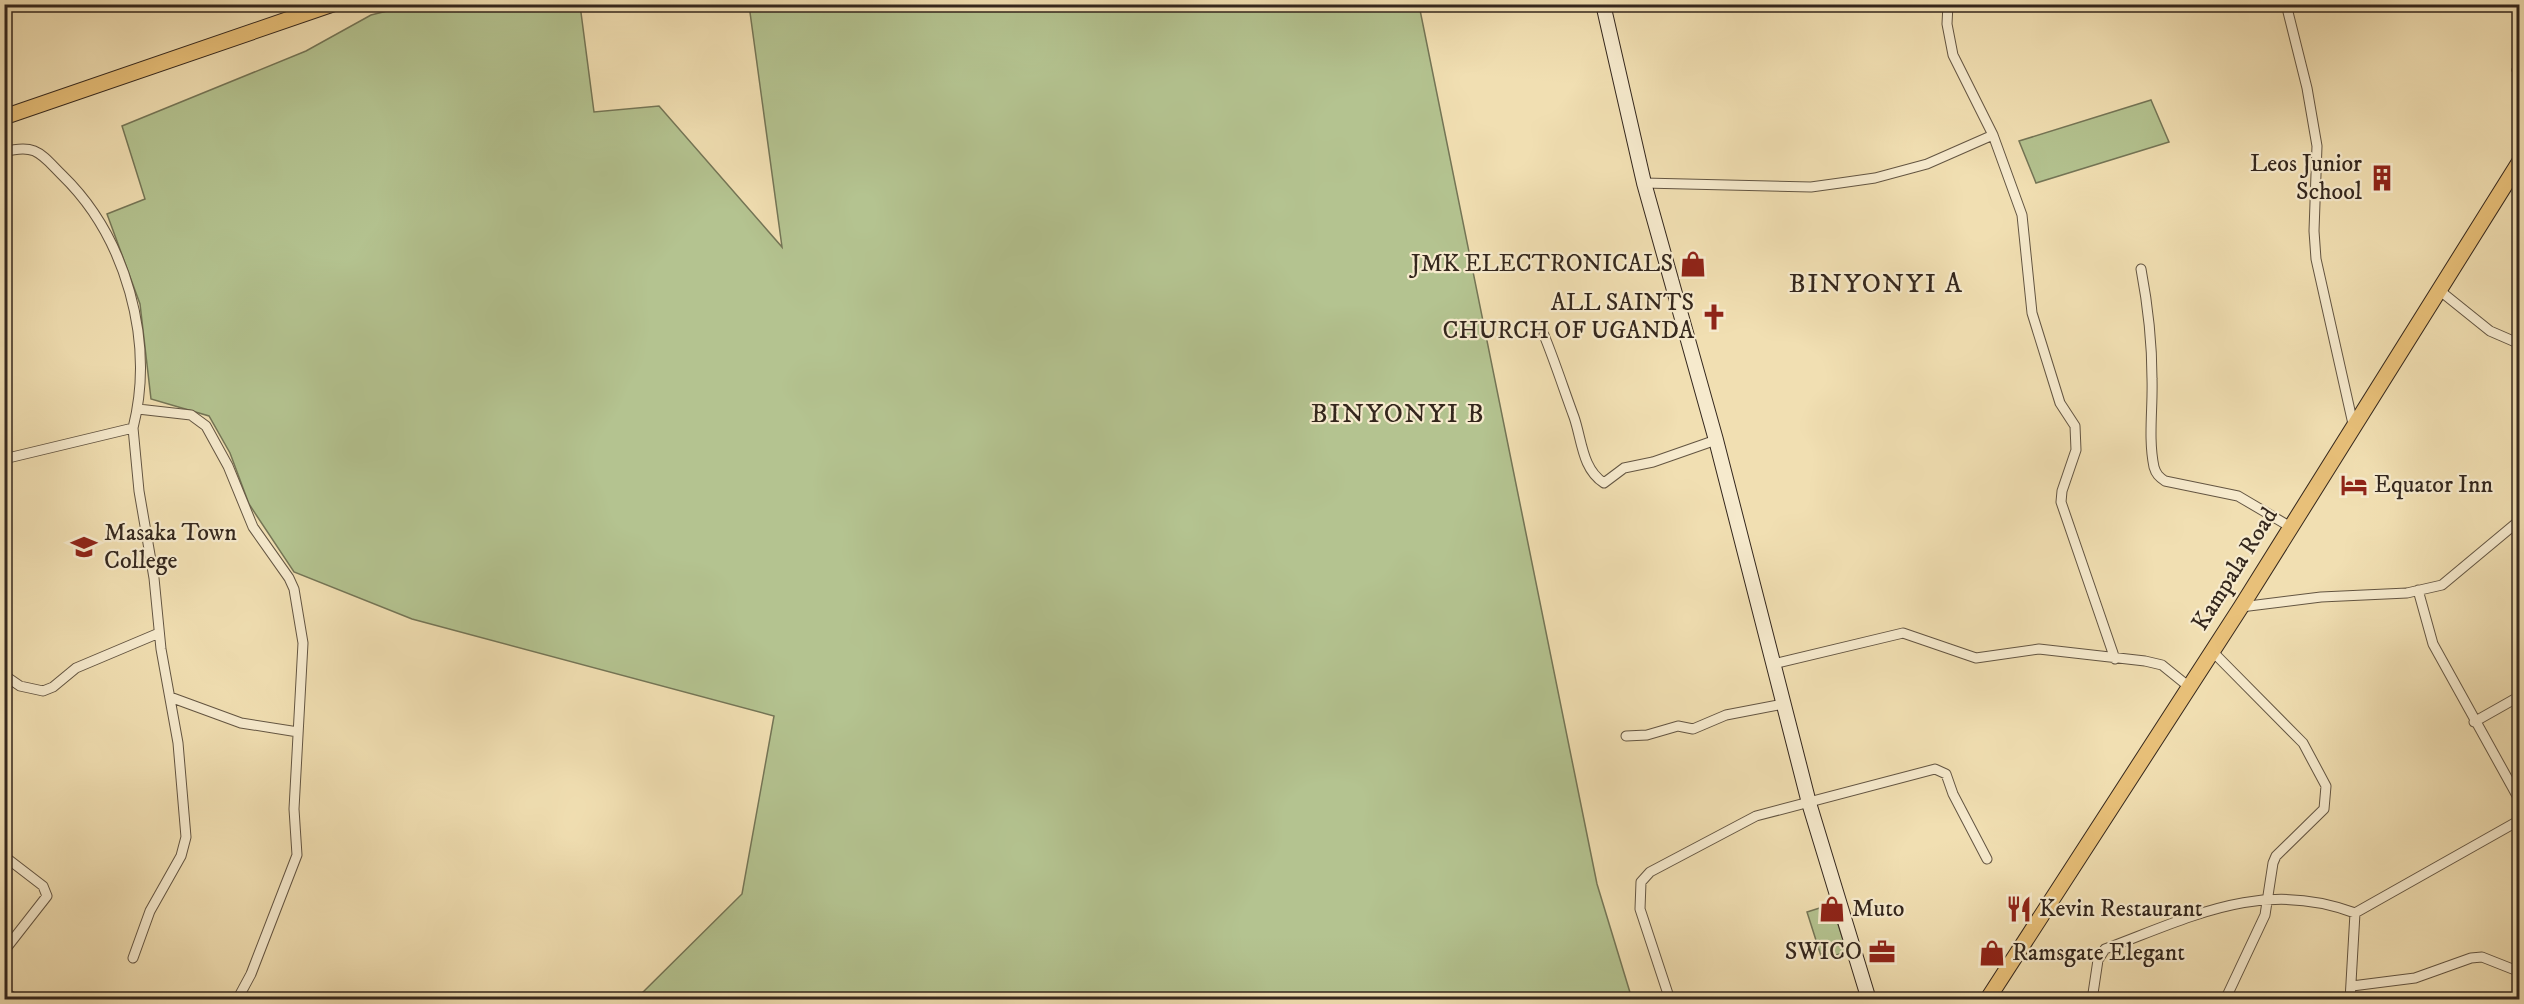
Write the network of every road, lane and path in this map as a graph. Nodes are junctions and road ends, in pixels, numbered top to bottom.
1 (333, 4) edge
2 (1603, 4) edge
3 (1948, 4) edge
4 (2286, 4) edge
5 (2520, 65) edge
6 (2520, 78) edge
7 (4, 117) edge
8 (1993, 135) junction
9 (4, 152) edge
10 (2520, 160) edge
11 (1644, 183) junction
12 (2141, 269) dead end
13 (2439, 290) junction
14 (1544, 335) dead end
15 (2520, 344) edge
16 (138, 408) junction
17 (2353, 424) junction
18 (134, 428) junction
19 (1716, 440) junction
20 (4, 459) edge
21 (2520, 520) edge
22 (2289, 526) junction
23 (2418, 591) junction
24 (2241, 607) junction
25 (159, 633) junction
26 (2211, 650) junction
27 (2115, 659) junction
28 (1773, 664) junction
29 (4, 675) edge
30 (2188, 686) junction
31 (2520, 696) edge
32 (170, 697) junction
33 (1783, 704) junction
34 (2474, 722) junction
35 (298, 732) junction
36 (1626, 736) dead end
37 (2520, 801) edge
38 (1809, 803) junction
39 (2520, 820) edge
40 (4, 856) edge
41 (1987, 859) dead end
42 (2269, 899) junction
43 (2355, 913) junction
44 (4, 951) edge
45 (133, 958) dead end
46 (2520, 972) edge
47 (2352, 986) junction
48 (4, 992) edge
49 (17, 999) edge
50 (237, 999) edge
51 (1670, 999) edge
52 (1869, 999) edge
53 (1987, 999) edge
54 (2092, 999) edge
55 (2225, 999) edge
56 (2350, 999) edge

1 - 7 main road
2 - 11 main road
3 - 8 street
4 - 17 street
5 - 6 street
8 - 11 street
8 - 27 street
9 - 16 street
10 - 13 main road, Kampala Road
11 - 19 main road
12 - 22 street
13 - 15 street
13 - 17 main road, Kampala Road
14 - 19 street
16 - 18 street
16 - 35 street
17 - 22 main road, Kampala Road
18 - 20 street
18 - 25 street
19 - 28 main road
21 - 23 street
22 - 24 main road, Kampala Road
23 - 24 street
23 - 34 street
24 - 26 main road, Kampala Road
25 - 29 street
25 - 32 street
26 - 30 main road, Kampala Road
26 - 42 street
27 - 28 street
27 - 30 street
28 - 33 main road
30 - 53 main road, Kampala Road
31 - 34 street
32 - 35 street
32 - 45 street
33 - 36 street
33 - 38 main road
34 - 37 street
35 - 50 street
38 - 41 street
38 - 51 street
38 - 52 main road
39 - 43 street
40 - 44 street
42 - 43 street
42 - 54 street
42 - 55 street
43 - 47 street
46 - 47 street
47 - 56 street
48 - 49 street

